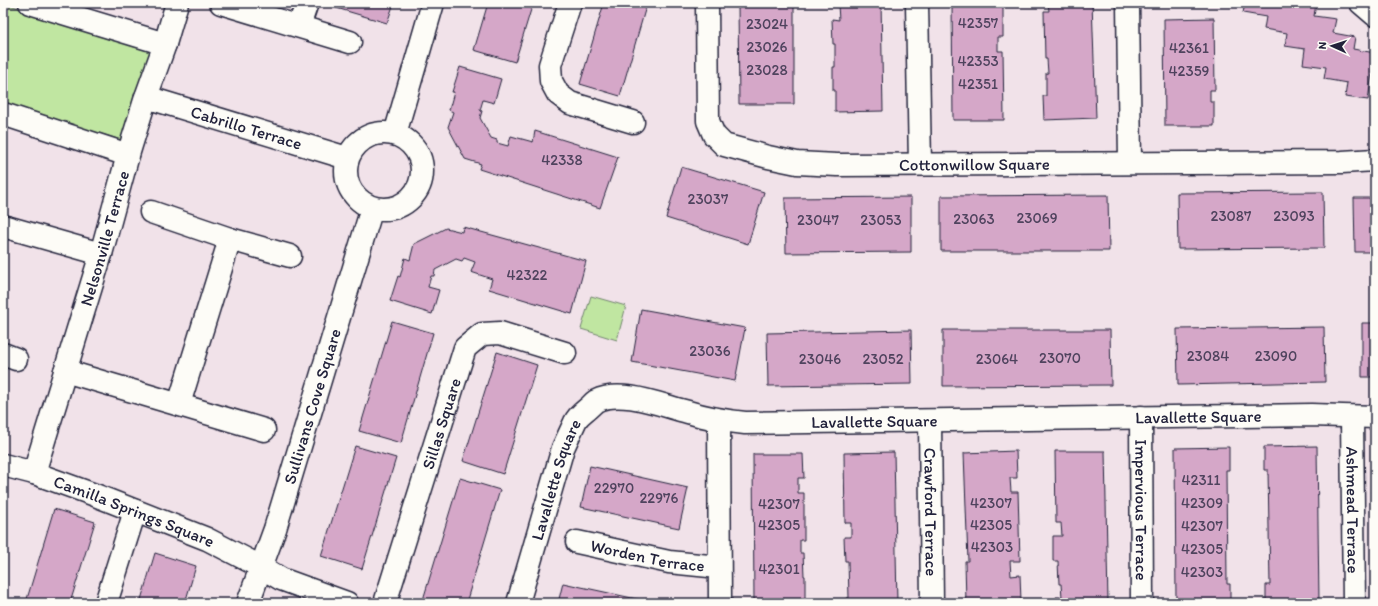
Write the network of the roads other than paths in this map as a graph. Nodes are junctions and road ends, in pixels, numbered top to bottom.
1 (30, 3) edge
2 (177, 3) edge
3 (221, 3) edge
4 (307, 3) edge
5 (433, 3) edge
6 (570, 3) edge
7 (707, 3) edge
8 (917, 3) edge
9 (1128, 3) edge
10 (1361, 3) edge
11 (1375, 15) edge
12 (300, 26) junction
13 (350, 42) dead end
14 (165, 44) junction
15 (146, 97) junction
16 (3, 114) edge
17 (633, 122) dead end
18 (395, 134) junction
19 (128, 155) junction
20 (347, 158) junction
21 (1375, 160) edge
22 (1130, 162) junction
23 (920, 164) junction
24 (372, 208) junction
25 (151, 212) dead end
26 (3, 226) edge
27 (230, 239) junction
28 (101, 254) junction
29 (290, 256) dead end
30 (565, 353) dead end
31 (64, 371) junction
32 (179, 404) junction
33 (1352, 416) junction
34 (1375, 417) edge
35 (1141, 418) junction
36 (719, 420) junction
37 (930, 421) junction
38 (264, 430) dead end
39 (3, 465) edge
40 (34, 473) junction
41 (135, 511) junction
42 (577, 542) dead end
43 (261, 567) junction
44 (719, 567) junction
45 (106, 603) edge
46 (248, 603) edge
47 (347, 603) edge
48 (385, 603) edge
49 (518, 603) edge
50 (720, 603) edge
51 (932, 603) edge
52 (1142, 603) edge
53 (1354, 603) edge

1 - 14 street
2 - 14 street, Nelsonville Terrace
3 - 12 street
4 - 12 street
5 - 18 street
6 - 17 street
7 - 23 street, Cottonwillow Square
8 - 23 street
9 - 22 street
10 - 11 street
12 - 13 street
14 - 15 street, Nelsonville Terrace
15 - 19 street, Nelsonville Terrace
15 - 20 street, Cabrillo Terrace
16 - 19 street
18 - 20 street
18 - 24 street
19 - 28 street, Nelsonville Terrace
20 - 24 street
21 - 22 street, Cottonwillow Square
22 - 23 street, Cottonwillow Square
24 - 43 street, Sullivans Cove Square
25 - 27 street
26 - 28 street
27 - 29 street
27 - 32 street
28 - 31 street, Nelsonville Terrace
30 - 48 street, Sillas Square
31 - 32 street
31 - 40 street, Nelsonville Terrace
32 - 38 street
33 - 34 street, Lavallette Square
33 - 35 street, Lavallette Square
33 - 53 street, Ashmead Terrace
35 - 37 street, Lavallette Square
35 - 52 street, Impervious Terrace
36 - 37 street, Lavallette Square
36 - 44 street
36 - 49 street, Lavallette Square
37 - 51 street, Crawford Terrace
39 - 40 street, Camilla Springs Square
40 - 41 street, Camilla Springs Square
41 - 43 street, Camilla Springs Square
41 - 45 street
42 - 44 street, Worden Terrace
43 - 46 street, Sullivans Cove Square
43 - 47 street, Camilla Springs Square
44 - 50 street

